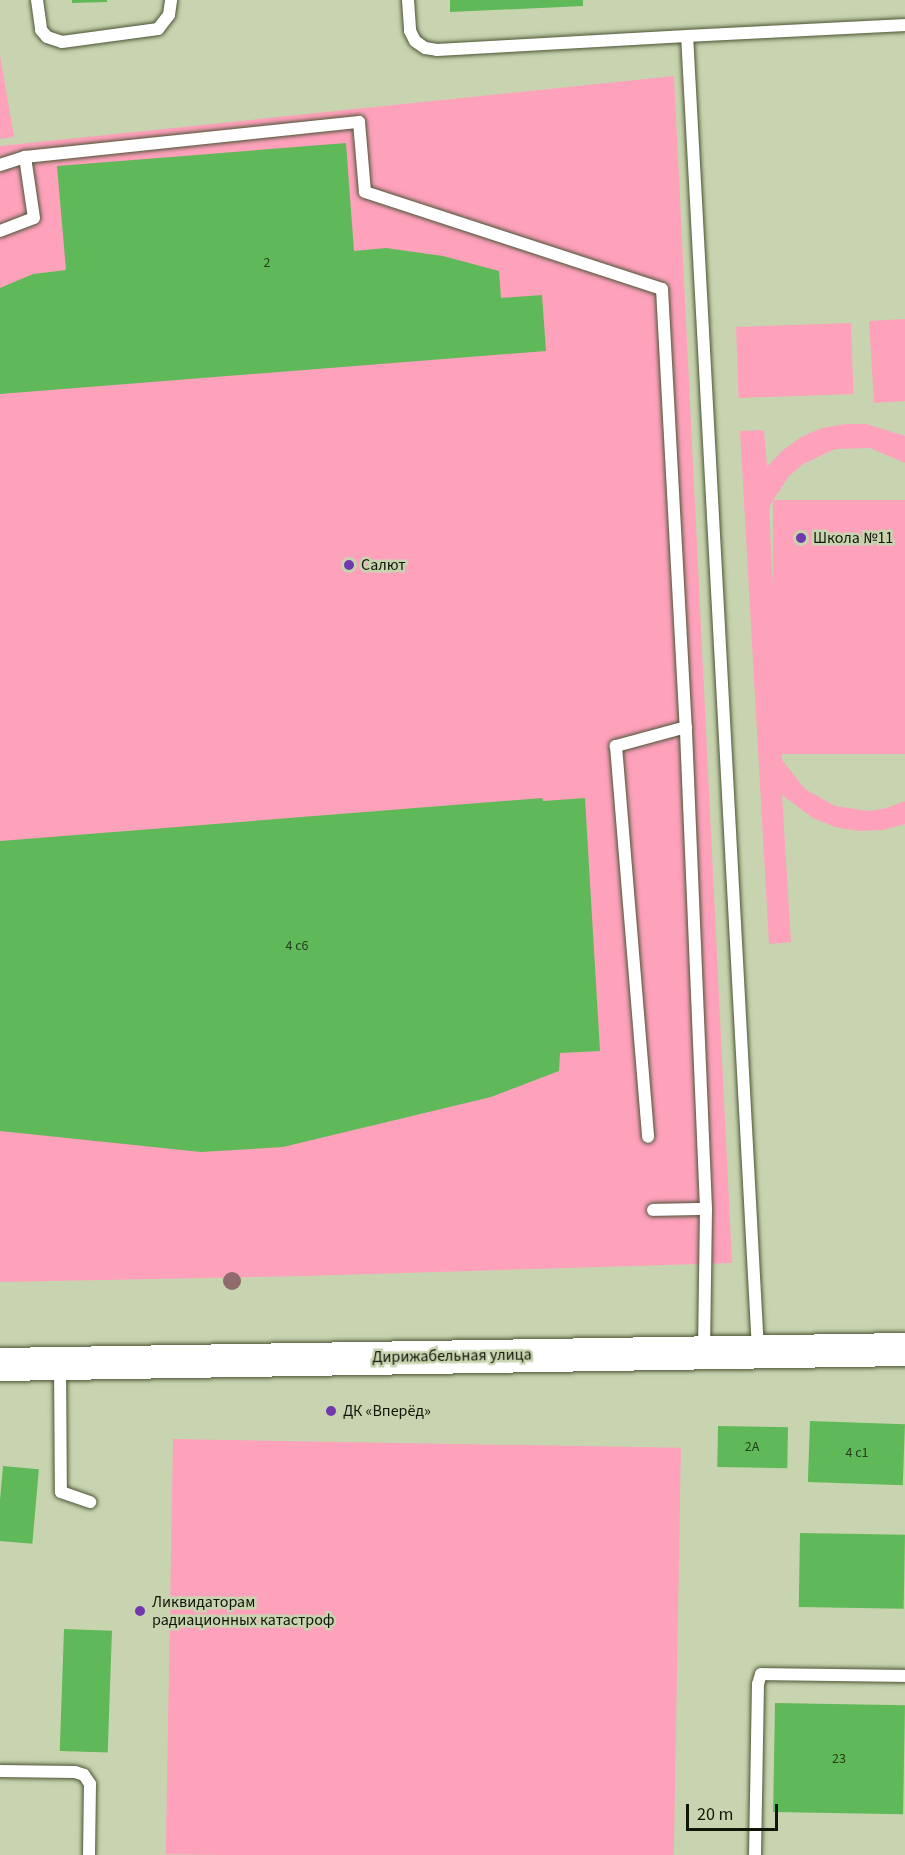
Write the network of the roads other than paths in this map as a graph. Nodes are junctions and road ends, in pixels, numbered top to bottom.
1 (37, 0) edge
2 (171, 0) edge
3 (408, 0) edge
4 (905, 25) edge
5 (687, 36) junction
6 (25, 157) junction
7 (0, 165) edge
8 (0, 231) edge
9 (686, 727) junction
10 (648, 1137) dead end
11 (706, 1209) junction
12 (653, 1210) dead end
13 (905, 1349) edge
14 (759, 1351) junction
15 (704, 1352) junction
16 (60, 1362) junction
17 (0, 1364) edge
18 (90, 1502) dead end
19 (905, 1676) edge
20 (0, 1771) edge
21 (89, 1855) edge
22 (755, 1855) edge

1 - 2 lane
3 - 5 lane
4 - 5 lane
5 - 14 lane
6 - 7 lane
6 - 8 lane
6 - 9 lane
9 - 10 lane
9 - 11 lane
11 - 12 lane
11 - 15 lane
13 - 14 main road, Дирижабельная улица
14 - 15 main road, Дирижабельная улица
15 - 16 main road, Дирижабельная улица
16 - 17 main road, Дирижабельная улица
16 - 18 lane
19 - 22 lane
20 - 21 lane

